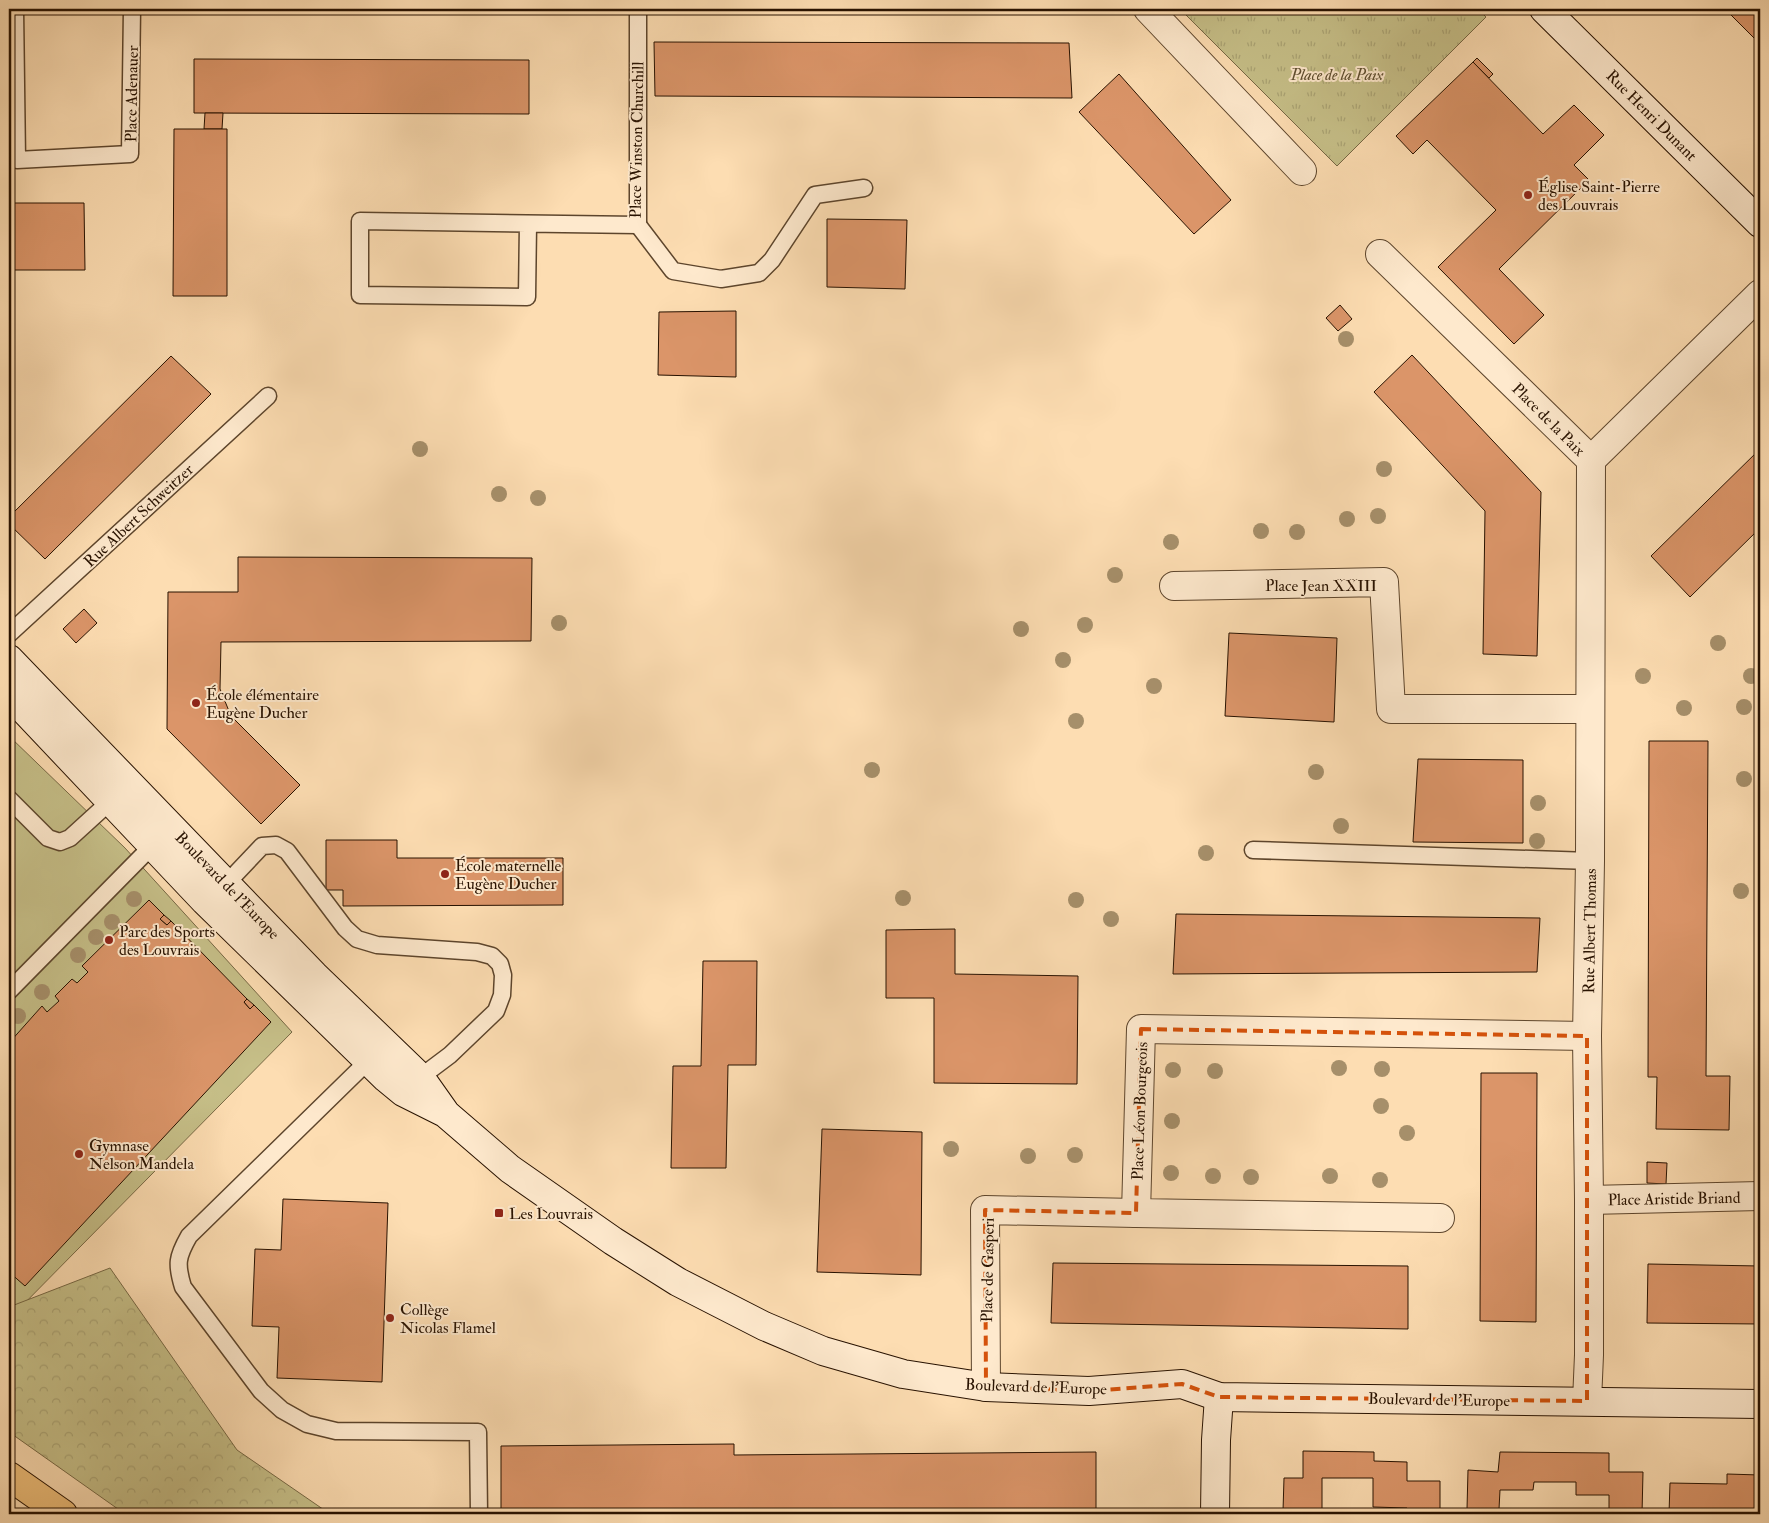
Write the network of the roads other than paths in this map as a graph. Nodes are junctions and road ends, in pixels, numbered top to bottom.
1 (14, 9) edge
2 (132, 9) edge
3 (638, 9) edge
4 (1148, 9) edge
5 (1544, 9) edge
6 (1302, 171) dead end
7 (864, 188) dead end
8 (1760, 223) edge
9 (528, 224) junction
10 (638, 225) junction
11 (1380, 254) dead end
12 (1760, 294) edge
13 (268, 396) dead end
14 (1591, 460) junction
15 (1174, 586) dead end
16 (9, 634) edge
17 (9, 659) edge
18 (9, 694) edge
19 (1590, 709) junction
20 (120, 792) junction
21 (9, 799) edge
22 (153, 845) junction
23 (1253, 850) dead end
24 (1590, 861) junction
25 (226, 884) junction
26 (9, 991) edge
27 (1586, 1036) junction
28 (376, 1050) junction
29 (412, 1084) junction
30 (1760, 1196) edge
31 (1589, 1200) junction
32 (1136, 1213) junction
33 (1440, 1218) dead end
34 (986, 1387) junction
35 (1219, 1396) junction
36 (1587, 1402) junction
37 (1760, 1404) edge
38 (9, 1476) edge
39 (63, 1514) edge
40 (479, 1514) edge
41 (1215, 1514) edge

1 - 2 lane, Place Adenauer
3 - 10 lane, Place Winston Churchill
4 - 6 street
5 - 8 street, Rue Henri Dunant
7 - 10 lane
9 - 9 lane, Place Winston Churchill
9 - 10 lane, Place Winston Churchill
11 - 14 street, Place de la Paix
12 - 14 street, Place de la Paix
13 - 16 lane, Rue Albert Schweitzer
14 - 19 street, Rue Albert Thomas
15 - 19 street, Place Jean XXIII
17 - 20 street, Boulevard de l'Europe
18 - 20 street, Boulevard de l'Europe
19 - 24 street, Rue Albert Thomas
20 - 21 lane
20 - 22 street, Boulevard de l'Europe
20 - 25 street, Boulevard de l'Europe
22 - 26 lane
22 - 28 street, Boulevard de l'Europe
23 - 24 lane
24 - 27 street, Rue Albert Thomas
25 - 28 street, Boulevard de l'Europe
25 - 29 lane
27 - 31 street, Rue Albert Thomas
27 - 32 street, Place Léon Bourgeois
28 - 29 street, Boulevard de l'Europe
28 - 40 lane
29 - 34 street, Boulevard de l'Europe
30 - 31 street, Place Aristide Briand
31 - 36 street, Rue Albert Thomas
32 - 33 street
32 - 34 street, Place de Gasperi
34 - 35 street, Boulevard de l'Europe
35 - 36 street, Boulevard de l'Europe
35 - 41 street
36 - 37 street, Boulevard de l'Europe
38 - 39 main road

